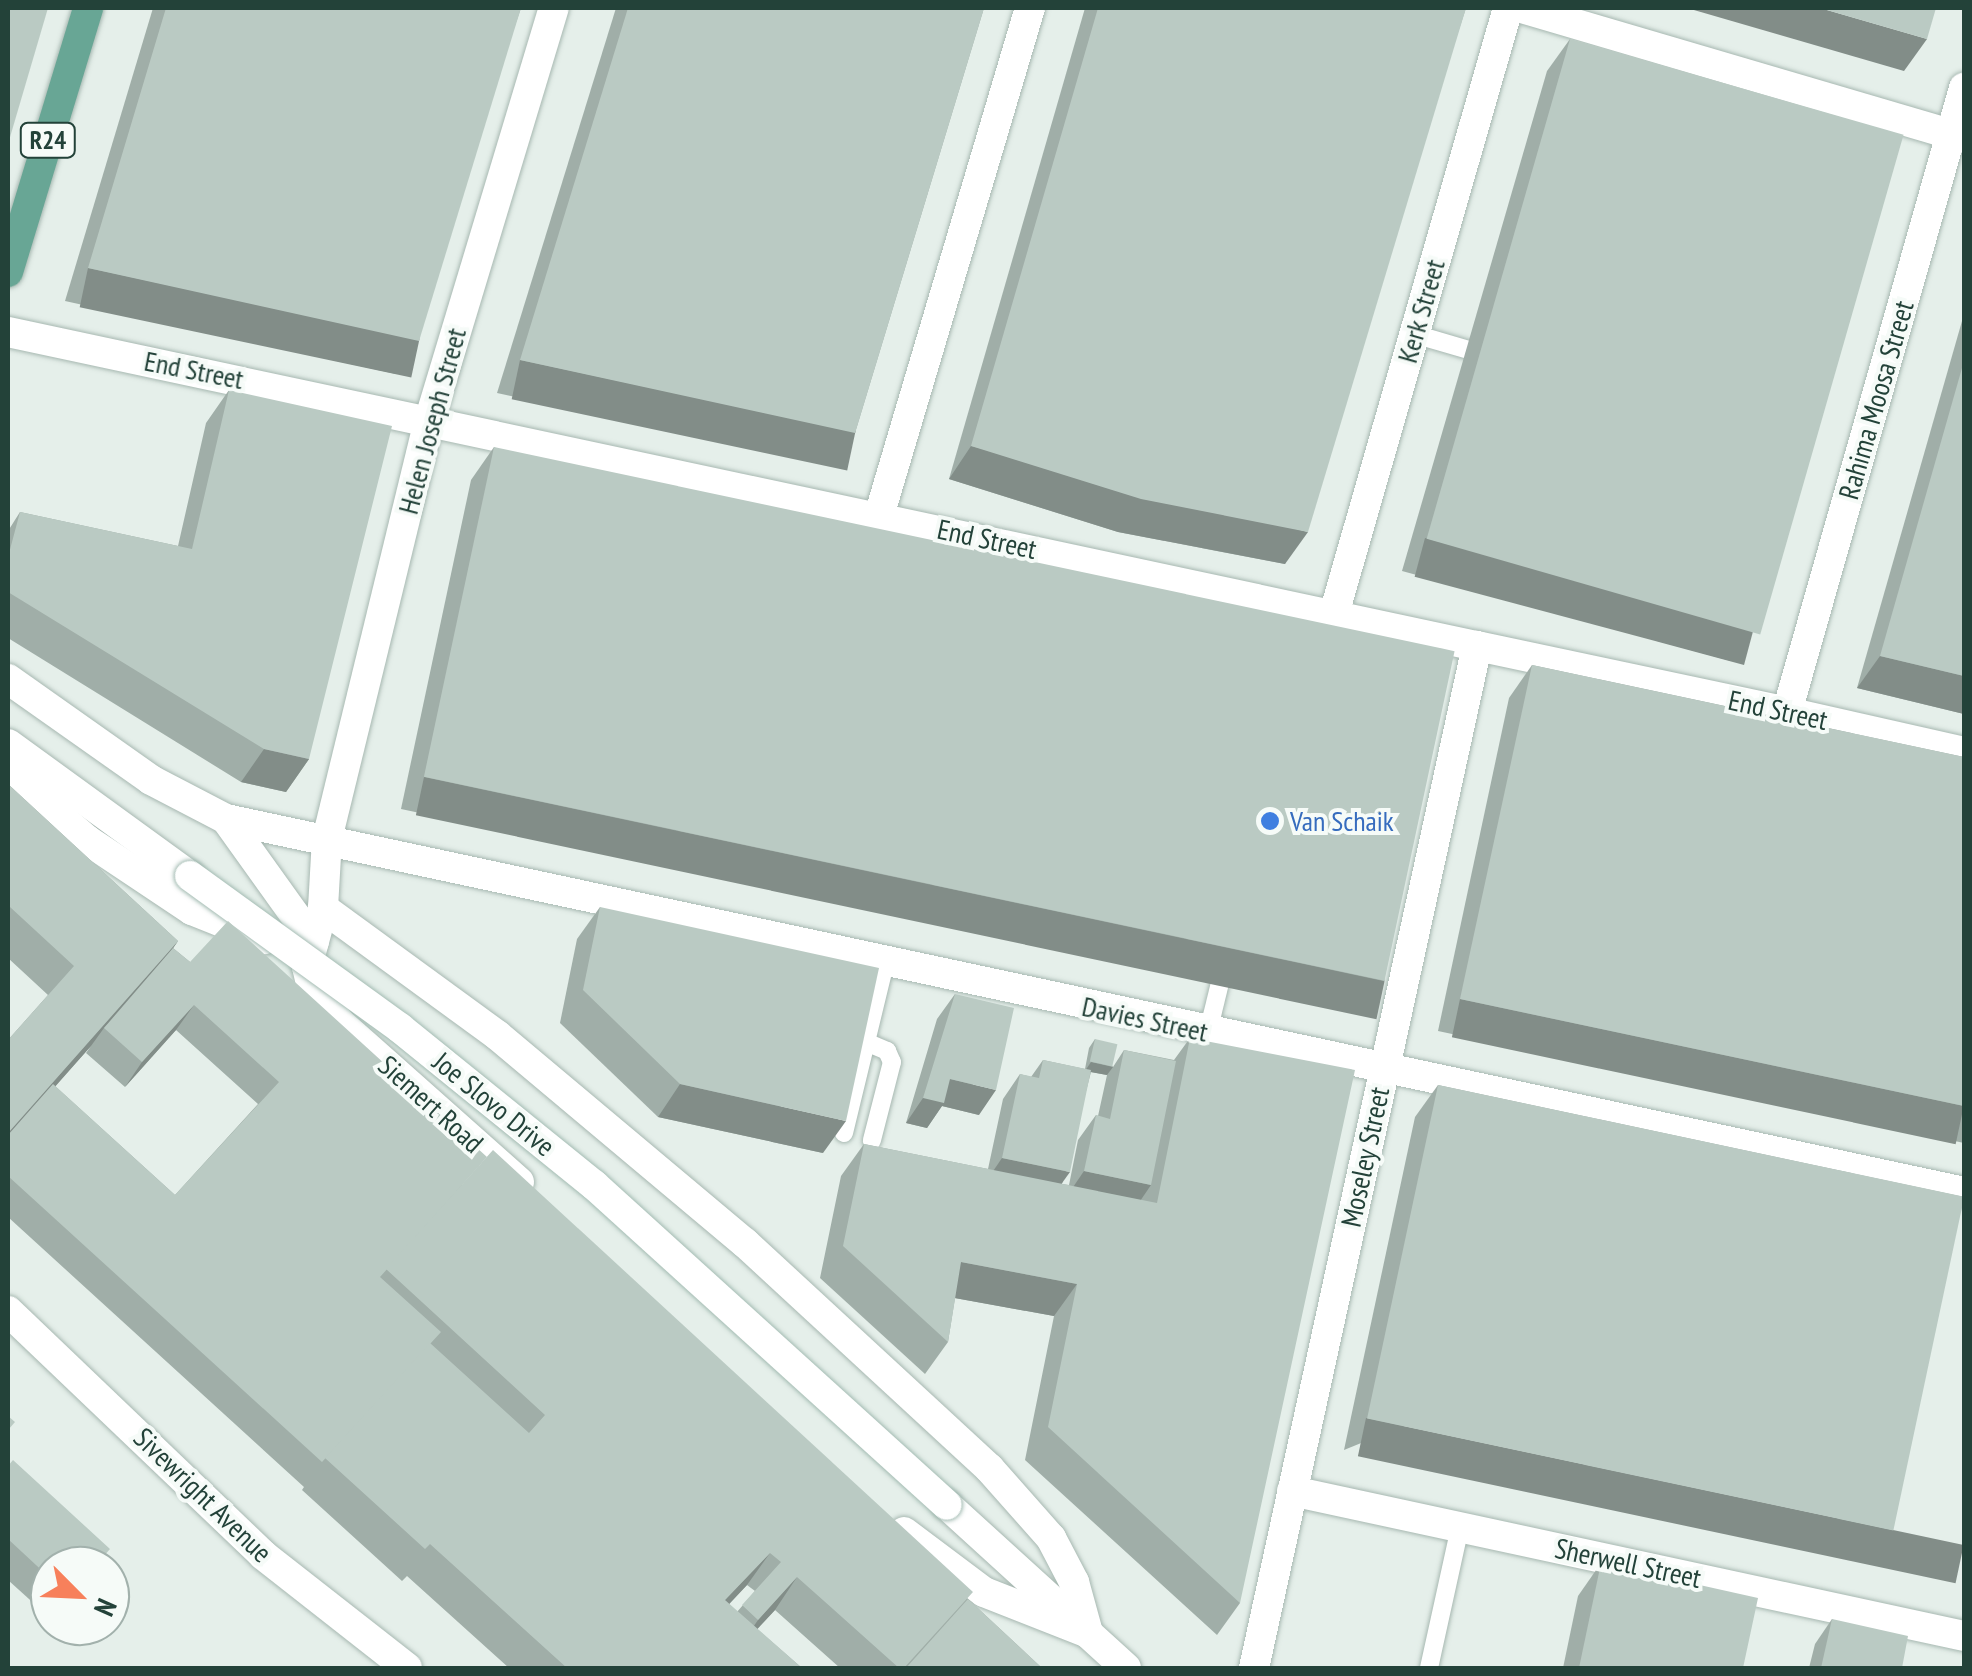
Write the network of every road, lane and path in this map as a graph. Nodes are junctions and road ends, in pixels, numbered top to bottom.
1 (88, 8) edge
2 (554, 8) edge
3 (1030, 8) edge
4 (1508, 8) edge
5 (1522, 8) edge
6 (1964, 88) edge
7 (1958, 136) edge
8 (8, 272) edge
9 (8, 332) edge
10 (1414, 334) junction
11 (1504, 360) edge
12 (430, 418) junction
13 (879, 516) junction
14 (1334, 614) junction
15 (1477, 646) junction
16 (8, 679) edge
17 (1788, 712) junction
18 (8, 744) edge
19 (1964, 752) edge
20 (8, 773) edge
21 (226, 819) junction
22 (327, 839) junction
23 (324, 908) junction
24 (1228, 946) edge
25 (312, 948) junction
26 (885, 963) junction
27 (1208, 1032) junction
28 (866, 1042) junction
29 (1384, 1070) junction
30 (844, 1132) edge
31 (872, 1140) dead end
32 (1964, 1192) edge
33 (549, 1209) edge
34 (8, 1311) edge
35 (1292, 1491) junction
36 (876, 1506) edge
37 (1460, 1527) junction
38 (1088, 1633) junction
39 (1964, 1636) edge
40 (407, 1668) edge
41 (1126, 1668) edge
42 (1254, 1668) edge
43 (1429, 1668) edge

1 - 8 main road, R24
2 - 12 street, Helen Joseph Street
3 - 13 street
4 - 10 street, Kerk Street
5 - 7 street
6 - 7 street, Rahima Moosa Street
7 - 17 street, Rahima Moosa Street
9 - 12 street, End Street
10 - 11 lane
10 - 14 street, Kerk Street
12 - 13 street, End Street
12 - 22 street, Helen Joseph Street
13 - 14 street, End Street
14 - 15 street, End Street
15 - 17 street, End Street
15 - 29 street, Moseley Street
16 - 21 street
17 - 19 street, End Street
18 - 38 street, Joe Slovo Drive, bridge
20 - 25 street
21 - 22 street
21 - 25 street
22 - 23 street
22 - 26 street, Davies Street
23 - 25 street
23 - 38 street
24 - 27 lane
25 - 33 street, Siemert Road
26 - 27 street, Davies Street
26 - 28 lane
27 - 29 street, Davies Street
28 - 30 lane
28 - 31 lane
29 - 32 street, Davies Street
29 - 35 street, Moseley Street
34 - 40 street, Sivewright Avenue
35 - 37 street, Sherwell Street
35 - 42 street, Moseley Street
36 - 38 street
37 - 39 street, Sherwell Street
37 - 43 lane
38 - 41 street

